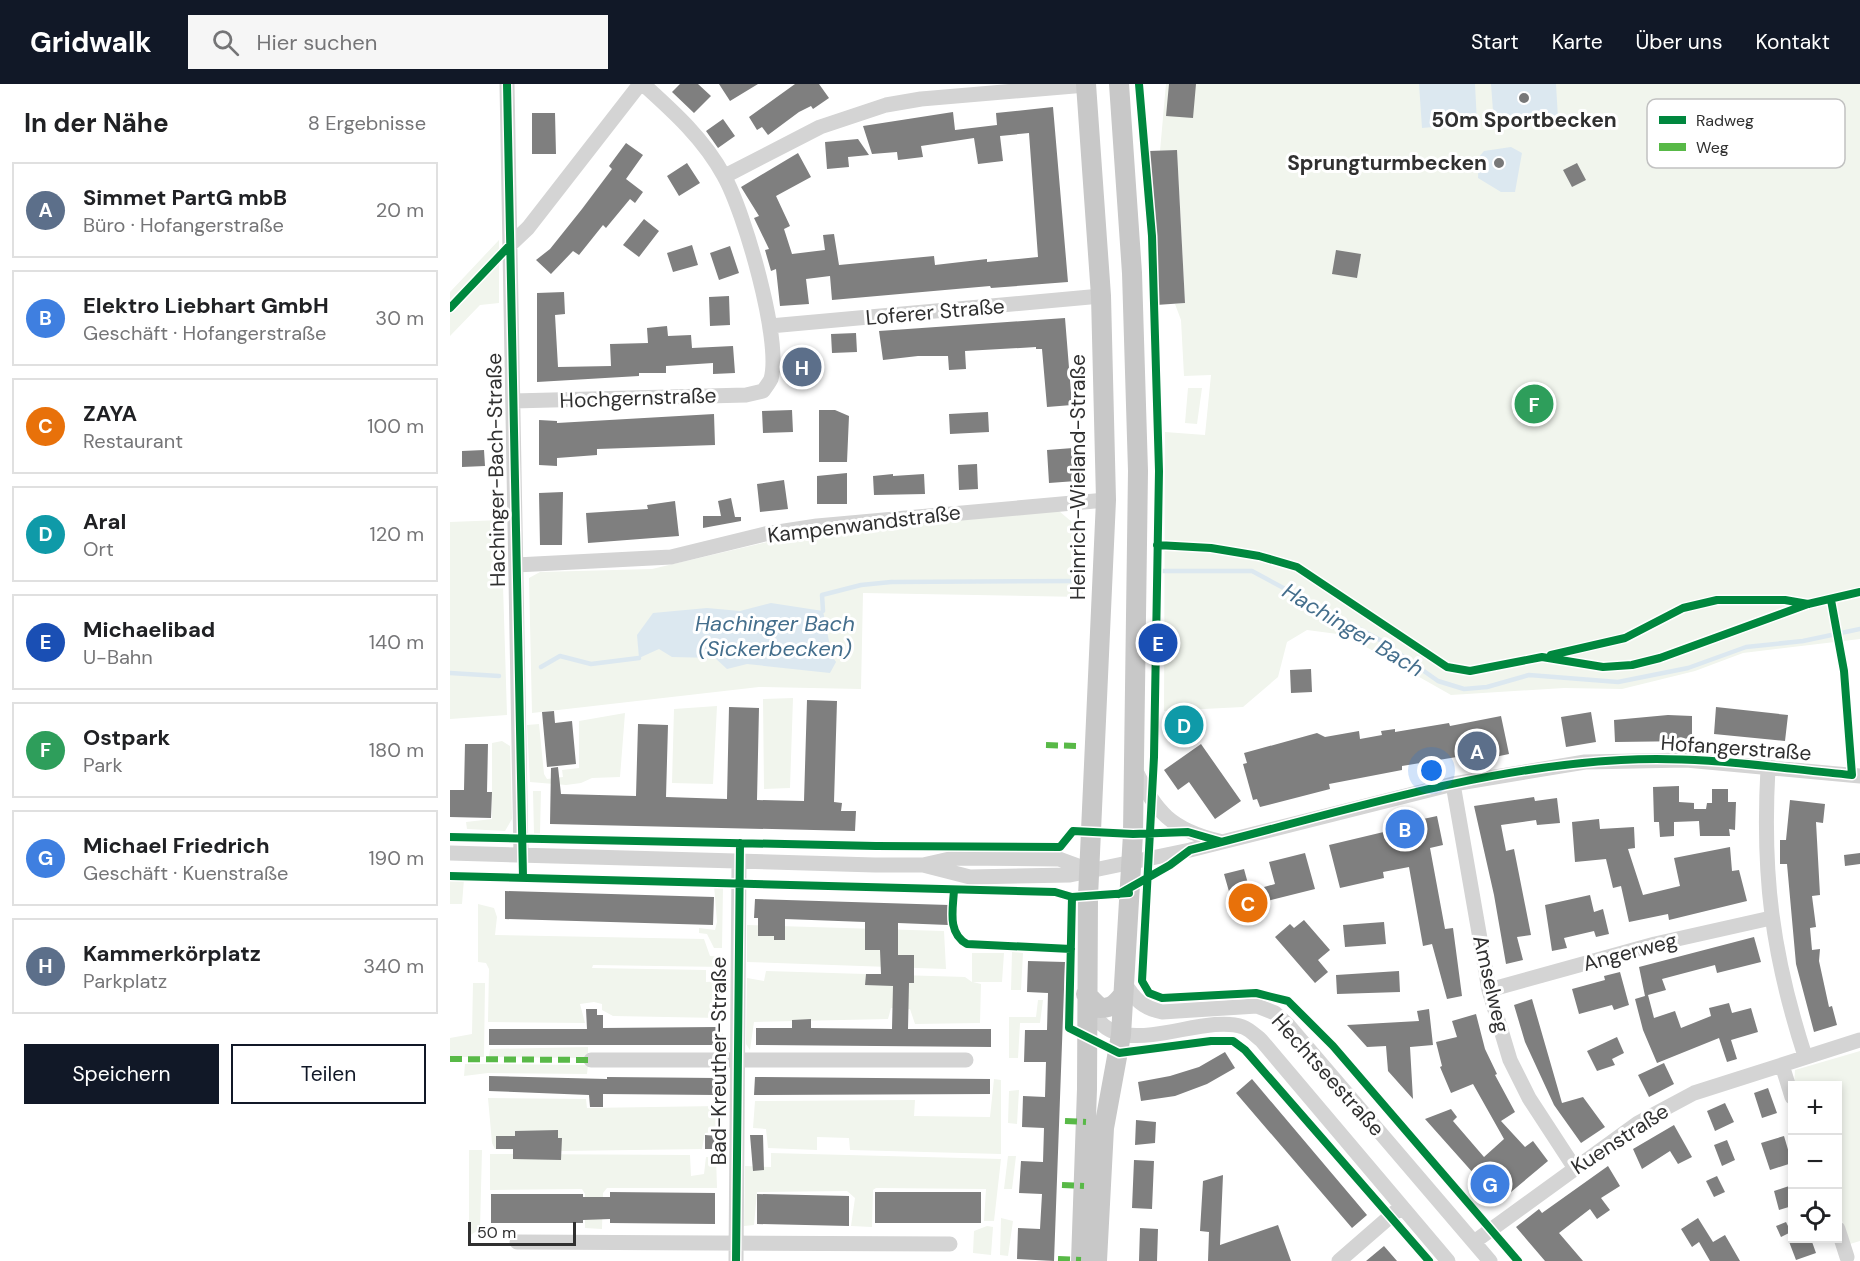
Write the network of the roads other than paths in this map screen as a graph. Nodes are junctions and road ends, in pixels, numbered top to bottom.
1 (507, 84) edge
2 (641, 84) edge
3 (1086, 84) edge
4 (1119, 84) edge
5 (724, 176) junction
6 (510, 244) junction
7 (1101, 296) junction
8 (770, 326) junction
9 (513, 402) junction
10 (1106, 500) junction
11 (516, 565) junction
12 (1134, 766) junction
13 (1768, 768) junction
14 (1860, 776) edge
15 (1453, 784) junction
16 (1222, 842) junction
17 (450, 853) edge
18 (521, 855) junction
19 (739, 862) junction
20 (1132, 862) junction
21 (1089, 870) junction
22 (1771, 918) junction
23 (1124, 988) junction
24 (1489, 990) junction
25 (1086, 994) junction
26 (1121, 1035) junction
27 (1860, 1040) edge
28 (1805, 1056) junction
29 (591, 1060) dead end
30 (966, 1060) dead end
31 (738, 1062) junction
32 (1782, 1065) junction
33 (1788, 1084) edge
34 (1574, 1167) junction
35 (1401, 1208) junction
36 (1842, 1239) edge
37 (517, 1242) dead end
38 (736, 1242) junction
39 (1474, 1242) junction
40 (950, 1244) dead end
41 (1849, 1257) edge
42 (736, 1261) edge
43 (1081, 1261) edge
44 (1097, 1261) edge
45 (1339, 1261) edge
46 (1448, 1261) edge
47 (1490, 1261) edge

1 - 6 street, Hachinger-Bach-Straße
2 - 5 street
2 - 6 street
3 - 5 street
3 - 7 main road, Heinrich-Wieland-Straße
4 - 12 main road
5 - 8 street
6 - 9 street, Hachinger-Bach-Straße
7 - 8 street, Loferer Straße
7 - 10 main road, Heinrich-Wieland-Straße
8 - 9 street, Hochgernstraße
9 - 11 street, Hachinger-Bach-Straße
10 - 11 street, Kampenwandstraße
10 - 21 main road, Heinrich-Wieland-Straße
11 - 18 street, Hachinger-Bach-Straße
12 - 16 street
12 - 20 main road
13 - 14 street, Hofangerstraße
13 - 15 street, Hofangerstraße
13 - 22 street
15 - 16 street, Hofangerstraße
15 - 24 street, Amselweg
16 - 20 street, Hofangerstraße
17 - 18 street
18 - 19 street
19 - 21 street
19 - 31 street, Bad-Kreuther-Straße
20 - 21 street, Hofangerstraße
20 - 23 main road
21 - 25 main road, Heinrich-Wieland-Straße
22 - 24 street, Angerweg
22 - 28 street
23 - 25 main road
23 - 26 main road
23 - 39 street, Hechtseestraße
24 - 34 street, Amselweg
25 - 26 street
25 - 43 main road, Heinrich-Wieland-Straße
26 - 35 street, Hechtseestraße
26 - 44 main road
27 - 28 street, Kuenstraße
28 - 32 street, Kuenstraße
29 - 31 street
30 - 31 street
31 - 38 street, Bad-Kreuther-Straße
32 - 33 street
32 - 34 street, Kuenstraße
34 - 39 street, Kuenstraße
35 - 45 street
35 - 46 street, Hechtseestraße
36 - 41 street
37 - 38 street
38 - 40 street
38 - 42 street, Bad-Kreuther-Straße
39 - 47 street, Hechtseestraße

